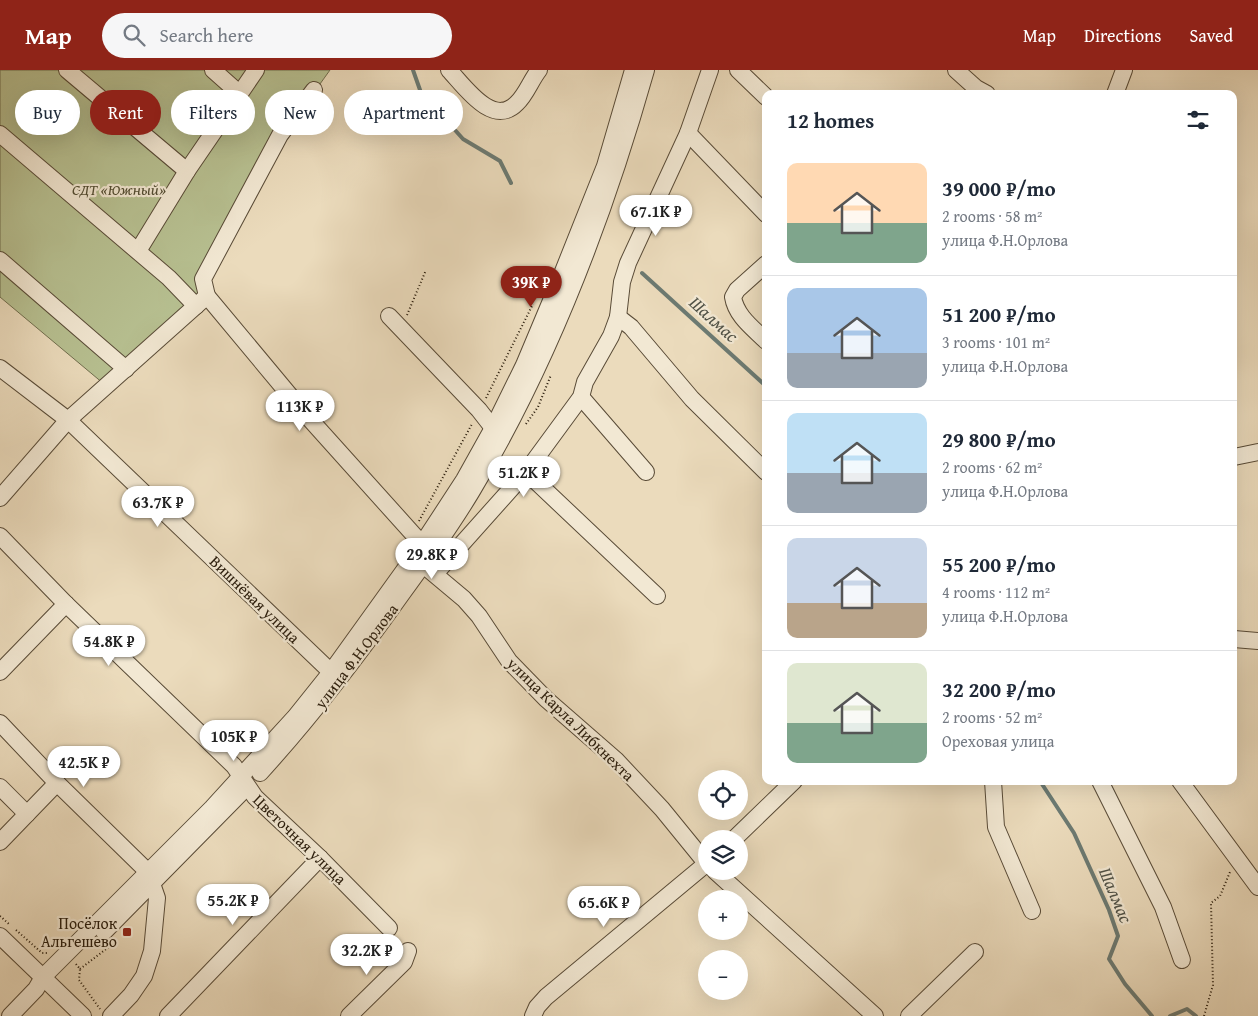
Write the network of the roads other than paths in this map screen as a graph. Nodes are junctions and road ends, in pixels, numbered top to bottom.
1 (67, 70) edge
2 (213, 70) edge
3 (256, 70) edge
4 (449, 70) edge
5 (539, 70) edge
6 (633, 70) edge
7 (646, 70) edge
8 (710, 70) edge
9 (738, 70) edge
10 (956, 70) edge
11 (1124, 70) edge
12 (236, 90) edge
13 (243, 90) edge
14 (980, 90) edge
15 (1116, 90) edge
16 (762, 93) edge
17 (688, 133) junction
18 (0, 134) edge
19 (212, 135) edge
20 (280, 135) edge
21 (187, 171) junction
22 (762, 210) edge
23 (138, 251) junction
24 (0, 260) edge
25 (762, 268) edge
26 (201, 301) junction
27 (389, 316) dead end
28 (618, 317) junction
29 (762, 337) edge
30 (0, 368) edge
31 (126, 369) junction
32 (581, 397) junction
33 (68, 420) junction
34 (494, 428) junction
35 (1258, 452) edge
36 (1237, 456) edge
37 (762, 468) edge
38 (526, 472) junction
39 (646, 472) dead end
40 (0, 498) edge
41 (0, 536) edge
42 (422, 542) junction
43 (424, 566) junction
44 (657, 596) dead end
45 (66, 604) junction
46 (1237, 639) edge
47 (1258, 642) edge
48 (0, 672) edge
49 (331, 672) junction
50 (0, 724) edge
51 (245, 782) junction
52 (57, 783) junction
53 (790, 785) edge
54 (994, 785) edge
55 (1102, 785) edge
56 (1183, 785) edge
57 (0, 787) edge
58 (27, 814) junction
59 (743, 830) edge
60 (0, 842) edge
61 (698, 853) edge
62 (320, 858) junction
63 (698, 870) edge
64 (150, 878) junction
65 (725, 880) edge
66 (1258, 887) edge
67 (1032, 911) dead end
68 (390, 928) dead end
69 (0, 936) edge
70 (408, 951) dead end
71 (975, 952) dead end
72 (1182, 960) dead end
73 (43, 983) junction
74 (106, 1013) edge
75 (10, 1016) edge
76 (83, 1016) edge
77 (168, 1016) edge
78 (349, 1016) edge
79 (533, 1016) edge
80 (875, 1016) edge
81 (909, 1016) edge

1 - 21 street
2 - 12 street
3 - 13 street
4 - 5 street
6 - 34 street, улица Ф.Н.Орлова
7 - 42 street, улица Ф.Н.Орлова
8 - 17 street
9 - 16 street
10 - 14 street
11 - 15 street
17 - 22 street
17 - 28 street
18 - 23 street
19 - 21 street
20 - 26 street
21 - 23 street
23 - 26 street
24 - 31 street
25 - 29 street
26 - 31 street
26 - 42 street
27 - 34 street
28 - 32 street
28 - 37 street
30 - 33 street, Вишнёвая улица
31 - 33 street
32 - 38 street
32 - 39 street
33 - 40 street
33 - 49 street, Вишнёвая улица
34 - 42 street, улица Ф.Н.Орлова
35 - 36 street
38 - 43 street
38 - 44 street
41 - 45 street, Цветочная улица
42 - 43 street, улица Ф.Н.Орлова
43 - 49 street, улица Ф.Н.Орлова
43 - 51 street, улица Ф.Н.Орлова
43 - 61 street, улица Карла Либкнехта
45 - 48 street
45 - 51 street, Цветочная улица
46 - 47 street
49 - 51 street, улица Ф.Н.Орлова
50 - 52 street
51 - 62 street, Цветочная улица
51 - 64 street, улица Ф.Н.Орлова
52 - 58 street
52 - 64 street
53 - 59 street
54 - 67 street
55 - 72 street
56 - 66 street
57 - 58 street
58 - 60 street
62 - 68 street, Цветочная улица
62 - 77 street
63 - 79 street
64 - 73 street, улица Ф.Н.Орлова
64 - 74 street
65 - 80 street
69 - 73 street
70 - 78 street
71 - 81 street
73 - 75 street, улица Ф.Н.Орлова
73 - 76 street

